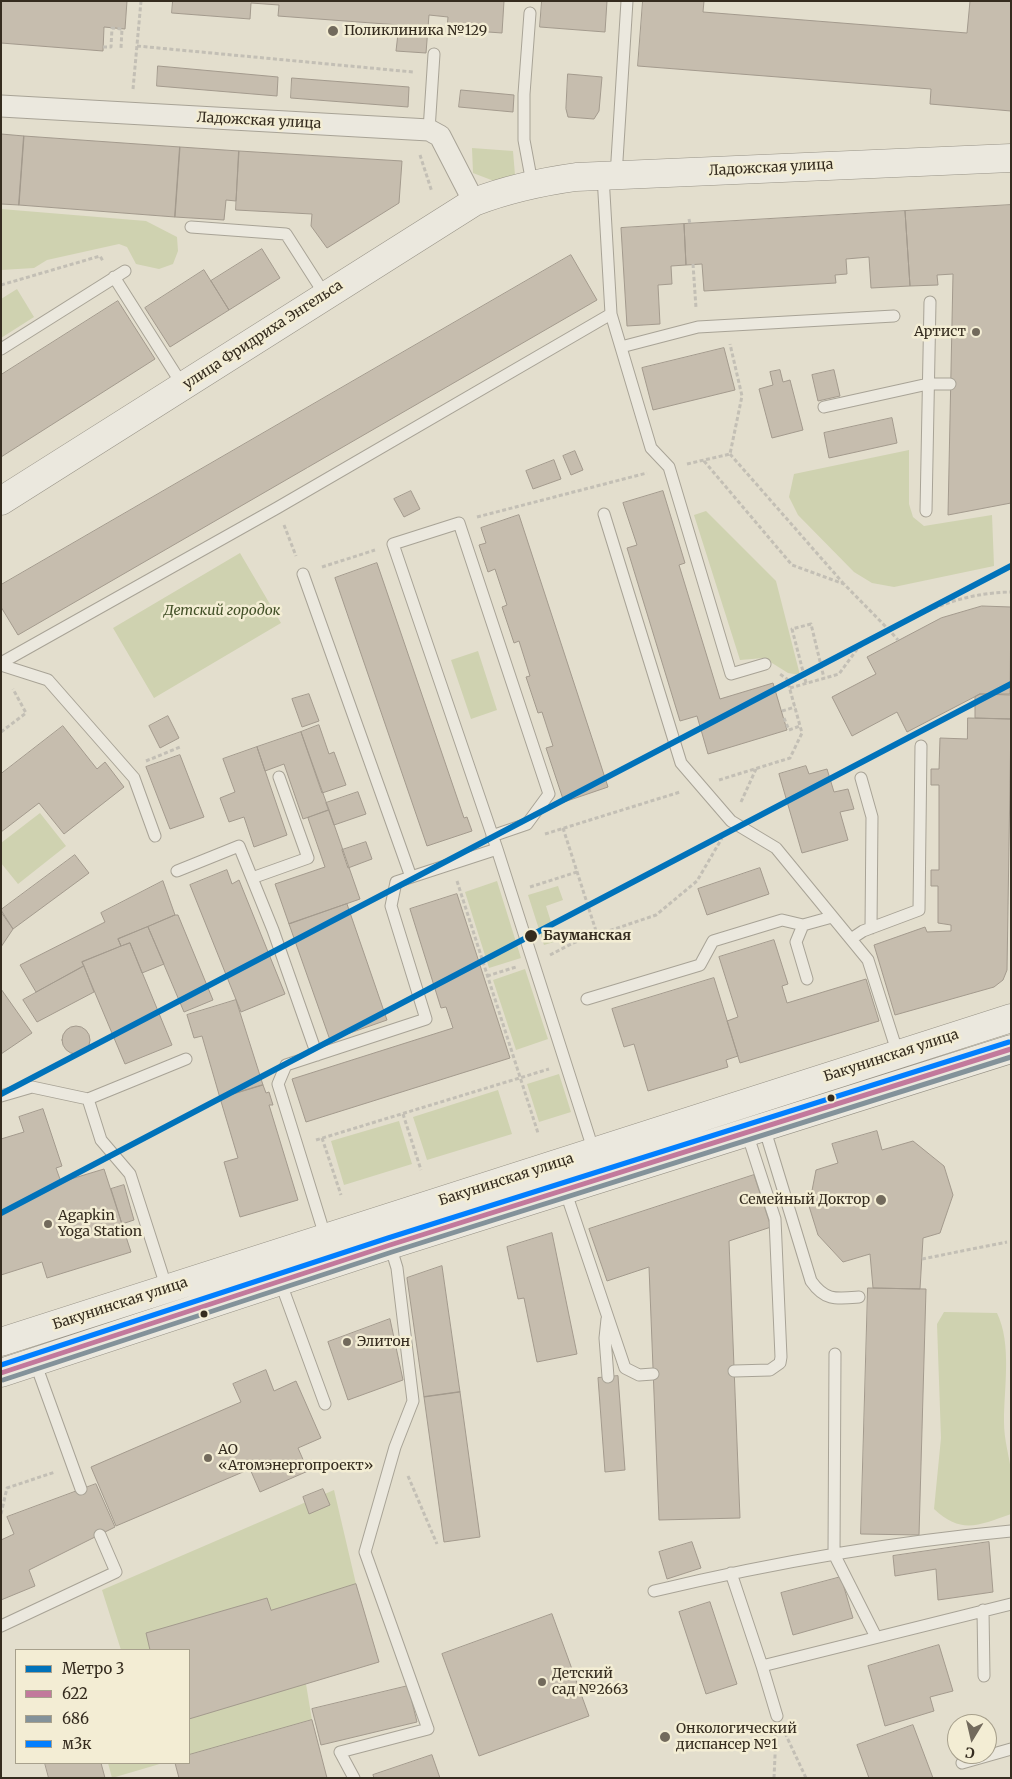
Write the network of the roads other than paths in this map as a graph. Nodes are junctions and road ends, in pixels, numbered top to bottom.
1 (627, 1) edge
2 (530, 13) dead end
3 (434, 54) dead end
4 (1, 106) edge
5 (429, 130) junction
6 (1011, 158) edge
7 (609, 176) junction
8 (532, 183) junction
9 (474, 202) junction
10 (191, 227) dead end
11 (325, 295) junction
12 (930, 302) dead end
13 (611, 314) junction
14 (894, 316) dead end
15 (621, 347) junction
16 (1, 349) edge
17 (928, 384) junction
18 (950, 384) dead end
19 (183, 386) junction
20 (824, 407) dead end
21 (1, 501) edge
22 (926, 510) dead end
23 (604, 514) dead end
24 (303, 574) road end
25 (1, 664) edge
26 (765, 664) dead end
27 (921, 746) dead end
28 (279, 777) dead end
29 (861, 778) dead end
30 (155, 836) dead end
31 (492, 836) junction
32 (497, 849) junction
33 (177, 871) dead end
34 (410, 877) junction
35 (252, 878) junction
36 (832, 916) junction
37 (803, 925) junction
38 (870, 928) junction
39 (852, 940) junction
40 (807, 979) dead end
41 (587, 999) dead end
42 (1011, 1018) edge
43 (1011, 1048) edge
44 (898, 1054) junction
45 (317, 1055) junction
46 (186, 1059) dead end
47 (1, 1096) edge
48 (88, 1099) junction
49 (755, 1130) junction
50 (594, 1152) junction
51 (565, 1190) junction
52 (326, 1239) junction
53 (390, 1245) junction
54 (280, 1280) junction
55 (167, 1290) junction
56 (859, 1297) dead end
57 (607, 1317) junction
58 (1, 1342) edge
59 (835, 1354) dead end
60 (35, 1362) junction
61 (734, 1372) dead end
62 (1, 1373) edge
63 (653, 1374) dead end
64 (608, 1377) dead end
65 (325, 1404) dead end
66 (81, 1489) dead end
67 (1011, 1531) edge
68 (100, 1535) dead end
69 (834, 1554) junction
70 (731, 1572) junction
71 (654, 1591) dead end
72 (1011, 1604) edge
73 (983, 1610) junction
74 (1, 1626) edge
75 (876, 1637) junction
76 (762, 1666) junction
77 (984, 1676) dead end
78 (777, 1716) road end
79 (1011, 1749) edge
80 (997, 1753) edge
81 (354, 1778) edge

1 - 7 lane
2 - 8 lane
3 - 5 lane
4 - 5 street, Ладожская улица
5 - 9 street
6 - 7 main road, Ладожская улица
7 - 8 main road, Ладожская улица
7 - 13 lane
8 - 9 main road, улица Фридриха Энгельса
9 - 11 main road, улица Фридриха Энгельса
10 - 11 lane
11 - 19 main road, улица Фридриха Энгельса
12 - 17 lane
13 - 15 lane
13 - 25 lane
14 - 15 lane
15 - 26 lane
16 - 19 lane
17 - 18 lane
17 - 20 lane
17 - 22 lane
19 - 21 main road, улица Фридриха Энгельса
23 - 36 lane
24 - 34 lane
25 - 30 lane
27 - 38 lane
28 - 35 lane
29 - 38 lane
31 - 31 lane
31 - 32 lane
32 - 34 lane
32 - 50 lane
33 - 35 lane
34 - 45 lane
35 - 45 lane
36 - 37 lane
36 - 39 lane
37 - 40 lane
37 - 41 lane
38 - 39 lane
39 - 44 lane
42 - 44 main road, Бакунинская улица
43 - 49 main road, Бакунинская улица
44 - 50 main road, Бакунинская улица
45 - 52 lane
46 - 48 lane
47 - 48 lane
48 - 55 lane
49 - 51 main road, Бакунинская улица
49 - 56 lane
49 - 61 lane
50 - 52 main road, Бакунинская улица
51 - 53 main road, Бакунинская улица
51 - 57 lane
52 - 55 main road, Бакунинская улица
53 - 54 main road, Бакунинская улица
53 - 81 lane
54 - 60 main road, Бакунинская улица
54 - 65 lane
55 - 58 main road, Бакунинская улица
57 - 63 lane
57 - 64 lane
59 - 69 lane
60 - 62 main road, Бакунинская улица
60 - 66 lane
67 - 69 lane
68 - 74 lane
69 - 70 lane
69 - 75 lane
70 - 71 lane
70 - 76 lane
72 - 73 lane
73 - 75 lane
73 - 77 lane
75 - 76 lane
76 - 78 lane
79 - 80 lane

